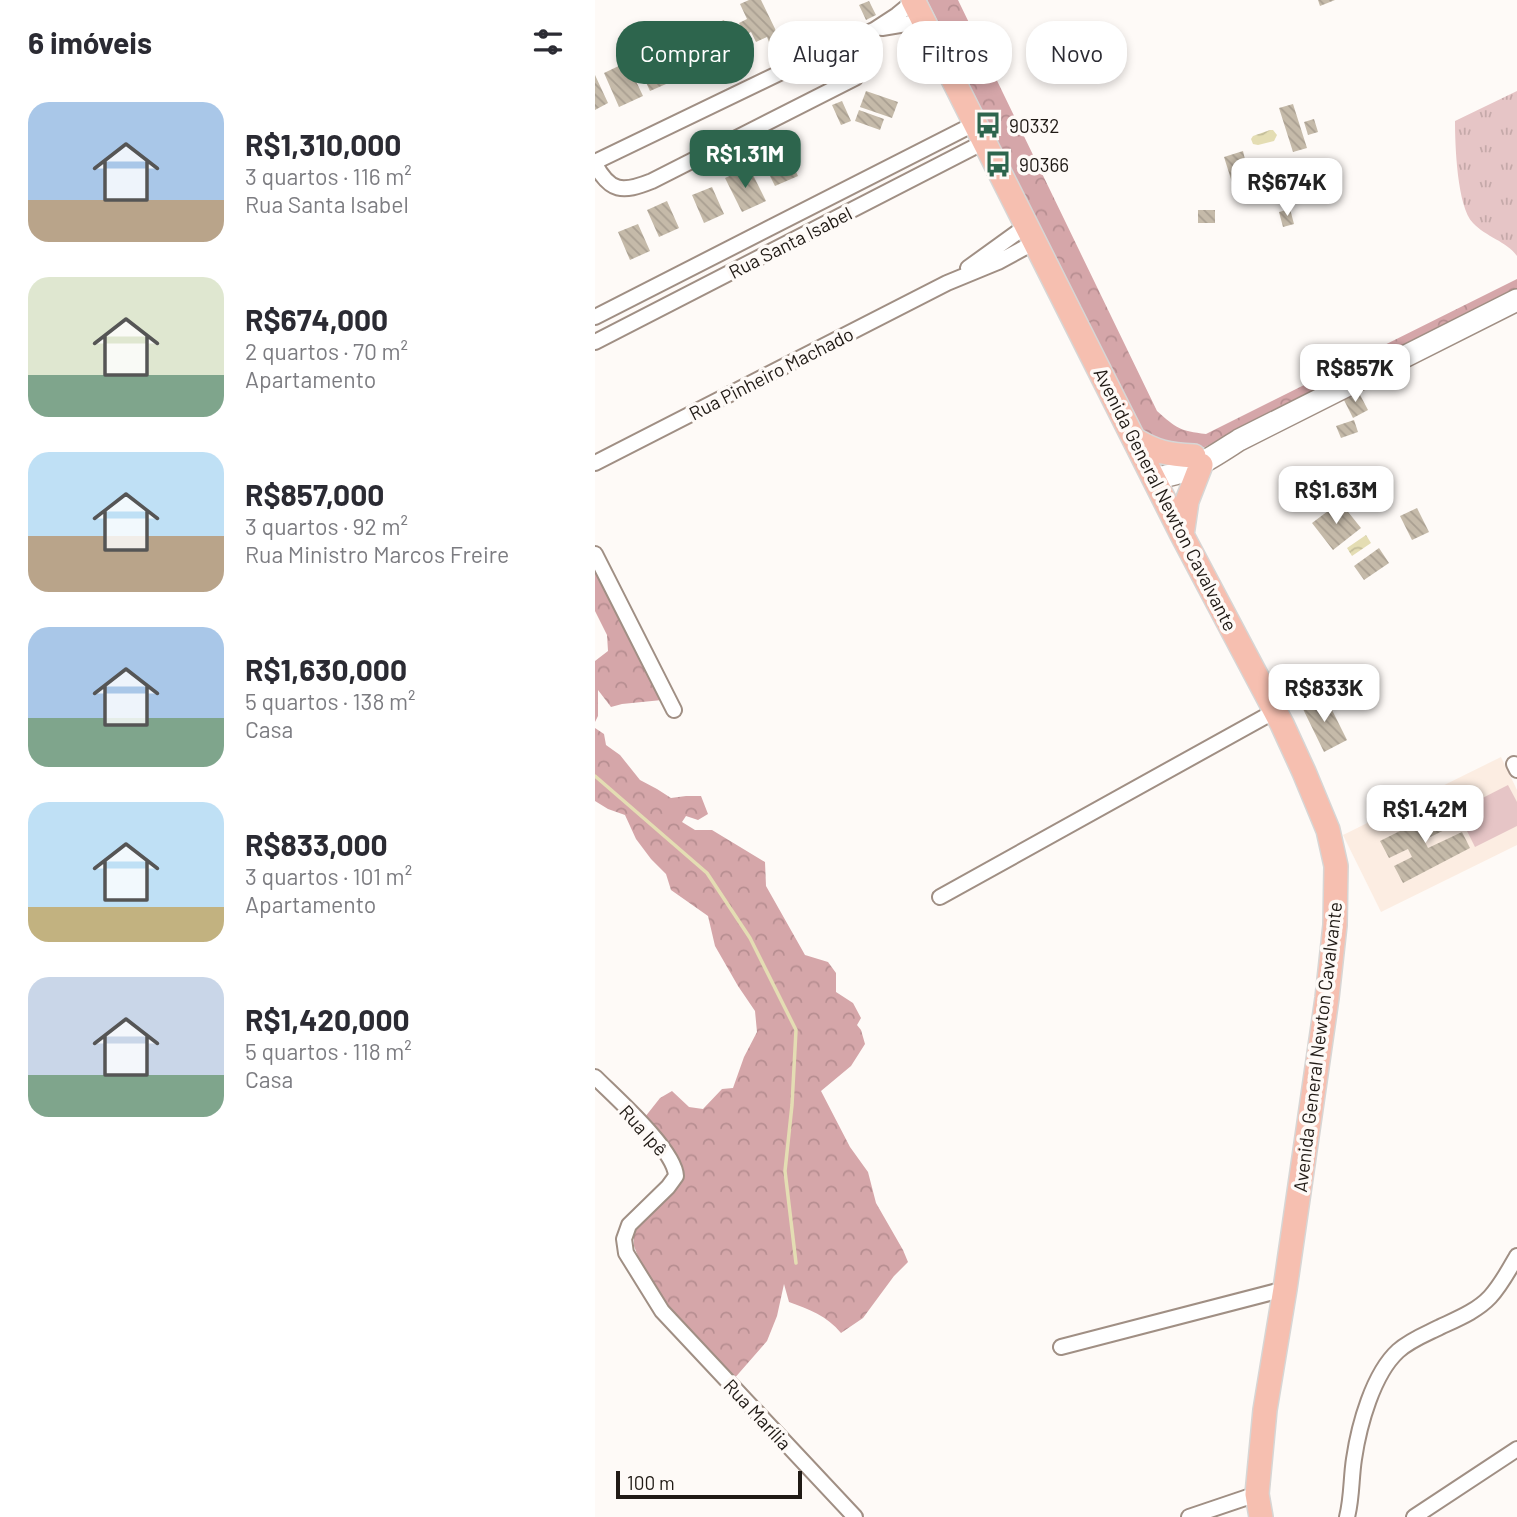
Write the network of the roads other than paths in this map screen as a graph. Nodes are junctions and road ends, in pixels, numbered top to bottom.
1 (917, 7) edge
2 (883, 24) edge
3 (883, 25) edge
4 (768, 79) edge
5 (843, 84) edge
6 (980, 132) junction
7 (595, 163) edge
8 (1030, 234) junction
9 (1517, 300) edge
10 (595, 317) edge
11 (595, 342) edge
12 (1134, 439) junction
13 (1197, 460) junction
14 (595, 463) edge
15 (1155, 478) junction
16 (1182, 535) junction
17 (595, 554) edge
18 (674, 709) dead end
19 (1275, 711) junction
20 (940, 897) dead end
21 (595, 1077) edge
22 (668, 1187) joint
23 (1517, 1256) edge
24 (1285, 1289) junction
25 (1061, 1347) dead end
26 (1517, 1449) edge
27 (1259, 1506) edge
28 (855, 1517) edge
29 (1188, 1517) edge
30 (1347, 1517) edge
31 (1414, 1517) edge

1 - 2 street
1 - 3 street
1 - 6 main road, Avenida General Newton Cavalvante
4 - 7 street
5 - 7 street
6 - 8 main road, Avenida General Newton Cavalvante
6 - 10 street, Rua Santa Isabel
6 - 11 street, Rua Santa Isabel
8 - 12 main road, Avenida General Newton Cavalvante
8 - 14 street, Rua Pinheiro Machado
9 - 13 main road
12 - 13 main road
12 - 15 main road, Avenida General Newton Cavalvante
13 - 15 main road
13 - 16 main road
15 - 16 main road, Avenida General Newton Cavalvante
16 - 19 main road, Avenida General Newton Cavalvante
17 - 18 street
19 - 20 street
19 - 24 main road, Avenida General Newton Cavalvante
21 - 22 street, Rua Ipê
22 - 28 street, Rua Marília
23 - 30 street
24 - 25 street
24 - 27 main road, Avenida General Newton Cavalvante
26 - 31 street
27 - 29 street

